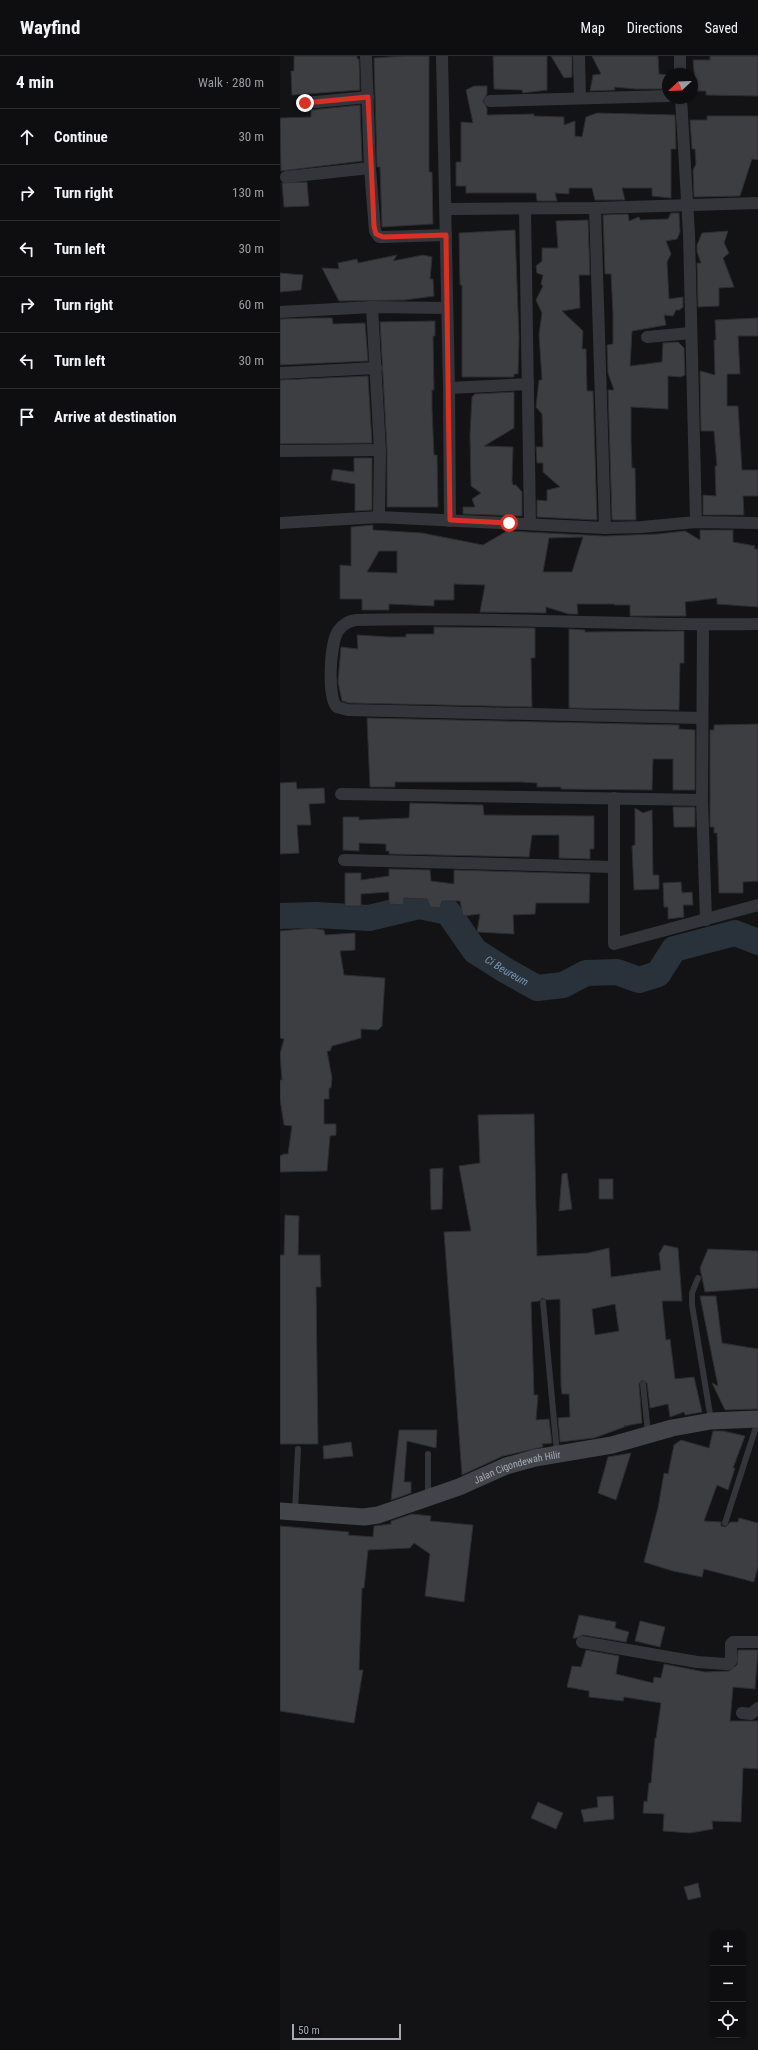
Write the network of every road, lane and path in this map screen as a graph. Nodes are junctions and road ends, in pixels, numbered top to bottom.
1 (366, 56) edge
2 (442, 56) edge
3 (579, 56) edge
4 (680, 56) edge
5 (680, 68) edge
6 (662, 96) edge
7 (368, 97) junction
8 (580, 98) junction
9 (490, 101) dead end
10 (305, 103) dead end
11 (681, 104) edge
12 (370, 168) junction
13 (286, 177) dead end
14 (758, 203) edge
15 (687, 205) junction
16 (595, 208) junction
17 (446, 209) junction
18 (525, 209) junction
19 (446, 235) junction
20 (372, 307) junction
21 (447, 308) junction
22 (280, 312) edge
23 (691, 333) junction
24 (648, 337) dead end
25 (376, 368) junction
26 (280, 372) edge
27 (528, 384) junction
28 (449, 388) junction
29 (380, 450) junction
30 (280, 451) edge
31 (379, 518) junction
32 (450, 520) junction
33 (696, 522) junction
34 (280, 523) edge
35 (758, 523) edge
36 (530, 524) junction
37 (605, 528) junction
38 (758, 624) edge
39 (703, 625) junction
40 (702, 718) junction
41 (341, 794) dead end
42 (614, 798) junction
43 (702, 800) junction
44 (344, 860) dead end
45 (613, 867) junction
46 (758, 904) edge
47 (706, 920) junction
48 (698, 1278) dead end
49 (543, 1302) dead end
50 (643, 1384) dead end
51 (758, 1420) edge
52 (711, 1421) junction
53 (648, 1435) junction
54 (298, 1449) dead end
55 (556, 1453) junction
56 (428, 1454) dead end
57 (428, 1499) junction
58 (288, 1512) edge
59 (725, 1523) dead end
60 (582, 1642) dead end
61 (758, 1642) edge
62 (758, 1708) edge
63 (742, 1713) dead end

1 - 7 street
2 - 17 street
3 - 8 street
4 - 5 street
6 - 8 street
7 - 10 street
7 - 12 street
8 - 9 street
11 - 15 street
12 - 13 street
12 - 19 street
14 - 15 street
15 - 16 street
15 - 23 street
16 - 18 street
16 - 37 street
17 - 18 street
17 - 19 street
18 - 27 street
19 - 21 street
20 - 21 street
20 - 22 street
20 - 25 street
21 - 28 street
23 - 24 street
23 - 33 street
25 - 26 street
25 - 29 street
27 - 28 street
27 - 36 street
28 - 32 street
29 - 30 street
29 - 31 street
31 - 32 street
31 - 34 street
32 - 36 street
33 - 35 street
33 - 37 street
36 - 37 street
38 - 39 street
39 - 40 street
39 - 40 street
40 - 43 street
41 - 42 street
42 - 43 street
42 - 45 street
43 - 47 street
44 - 45 street
45 - 47 street
46 - 47 street
48 - 52 lane
49 - 55 lane
50 - 53 lane
51 - 52 street, Jalan Cigondewah Hilir
51 - 59 lane
52 - 53 street, Jalan Cigondewah Hilir
53 - 55 street, Jalan Cigondewah Hilir
54 - 58 lane
55 - 57 street, Jalan Cigondewah Hilir
56 - 57 lane
57 - 58 street, Jalan Cigondewah Hilir
60 - 61 street
62 - 63 street

